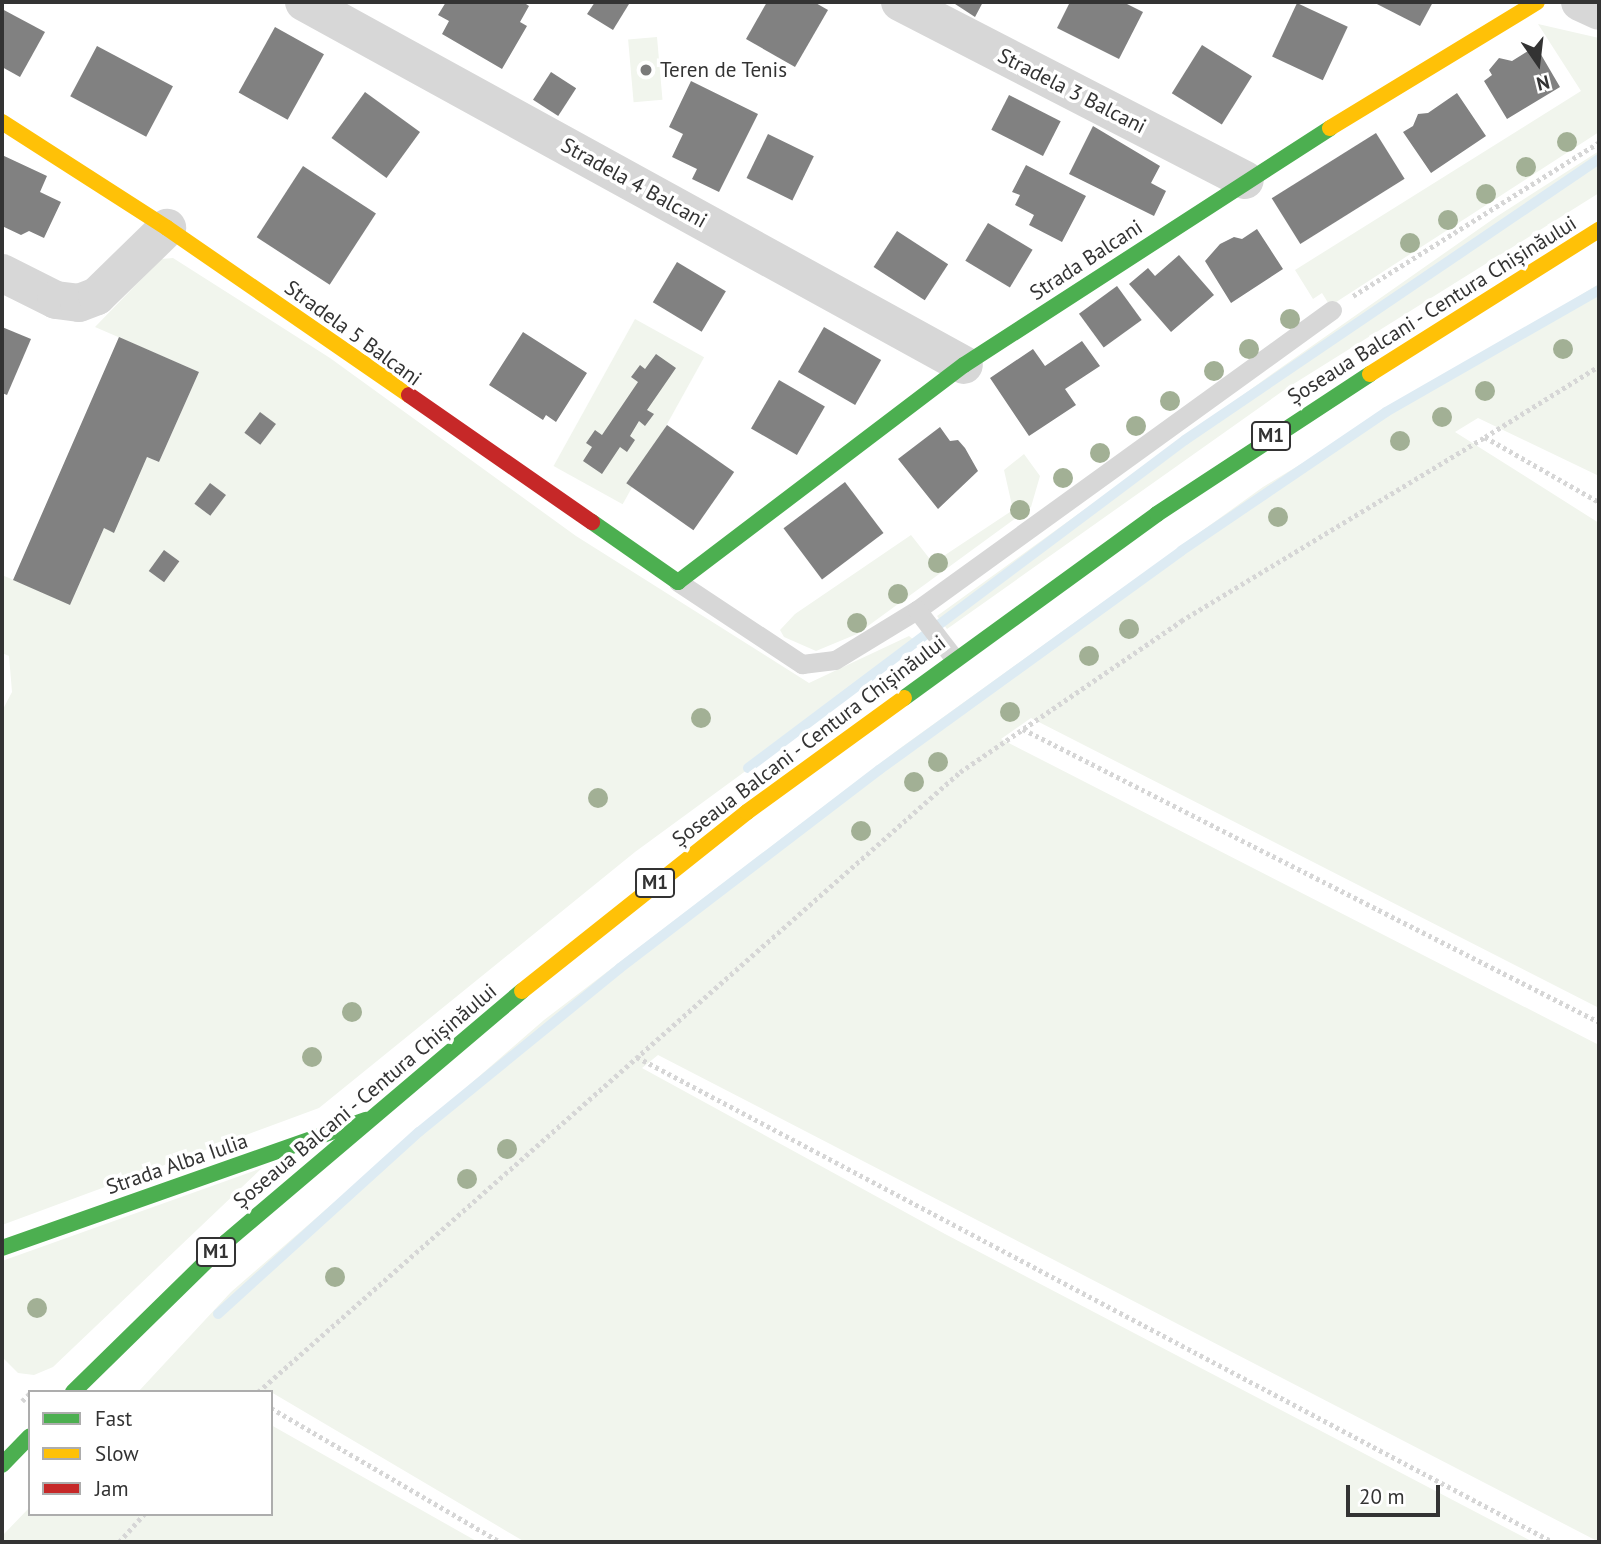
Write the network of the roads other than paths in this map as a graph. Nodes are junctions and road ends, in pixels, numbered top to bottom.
1 (304, 2) edge
2 (900, 2) edge
3 (1537, 2) edge
4 (1580, 2) edge
5 (1599, 11) edge
6 (2, 122) edge
7 (1245, 180) junction
8 (167, 228) junction
9 (1599, 230) edge
10 (2, 273) edge
11 (1332, 310) road end
12 (964, 365) junction
13 (678, 582) junction
14 (921, 615) junction
15 (954, 658) junction
16 (366, 1120) junction
17 (2, 1248) edge
18 (75, 1390) edge
19 (28, 1438) edge
20 (2, 1465) edge

1 - 12 street, Stradela 4 Balcani
2 - 7 street, Stradela 3 Balcani
3 - 7 main road, Strada Balcani
4 - 5 street
6 - 8 main road, Stradela 5 Balcani
7 - 12 main road, Strada Balcani
8 - 10 street
8 - 13 main road, Stradela 5 Balcani
9 - 15 main road, Șoseaua Balcani - Centura Chișinăului / M1
11 - 14 lane
12 - 13 main road, Strada Balcani
13 - 14 lane
14 - 15 lane
15 - 16 main road, Șoseaua Balcani - Centura Chișinăului / M1
16 - 17 main road, Strada Alba Iulia
16 - 18 main road, Șoseaua Balcani - Centura Chișinăului / M1
19 - 20 main road

